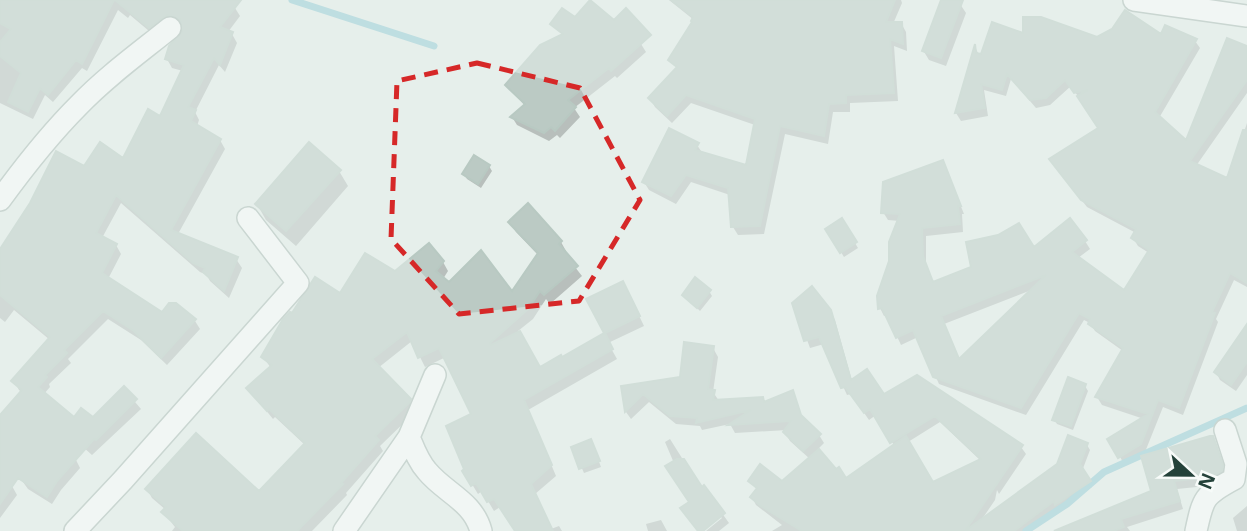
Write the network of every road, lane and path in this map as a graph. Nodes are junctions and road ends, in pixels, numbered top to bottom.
1 (1134, 0) edge
2 (1247, 16) edge
3 (170, 28) dead end
4 (0, 200) edge
5 (248, 218) dead end
6 (435, 375) dead end
7 (1225, 430) dead end
8 (409, 437) junction
9 (75, 531) edge
10 (344, 531) edge
11 (481, 531) edge
12 (1196, 531) edge

1 - 2 street
3 - 4 street
5 - 9 street
6 - 8 street
7 - 12 street
8 - 10 street
8 - 11 street

